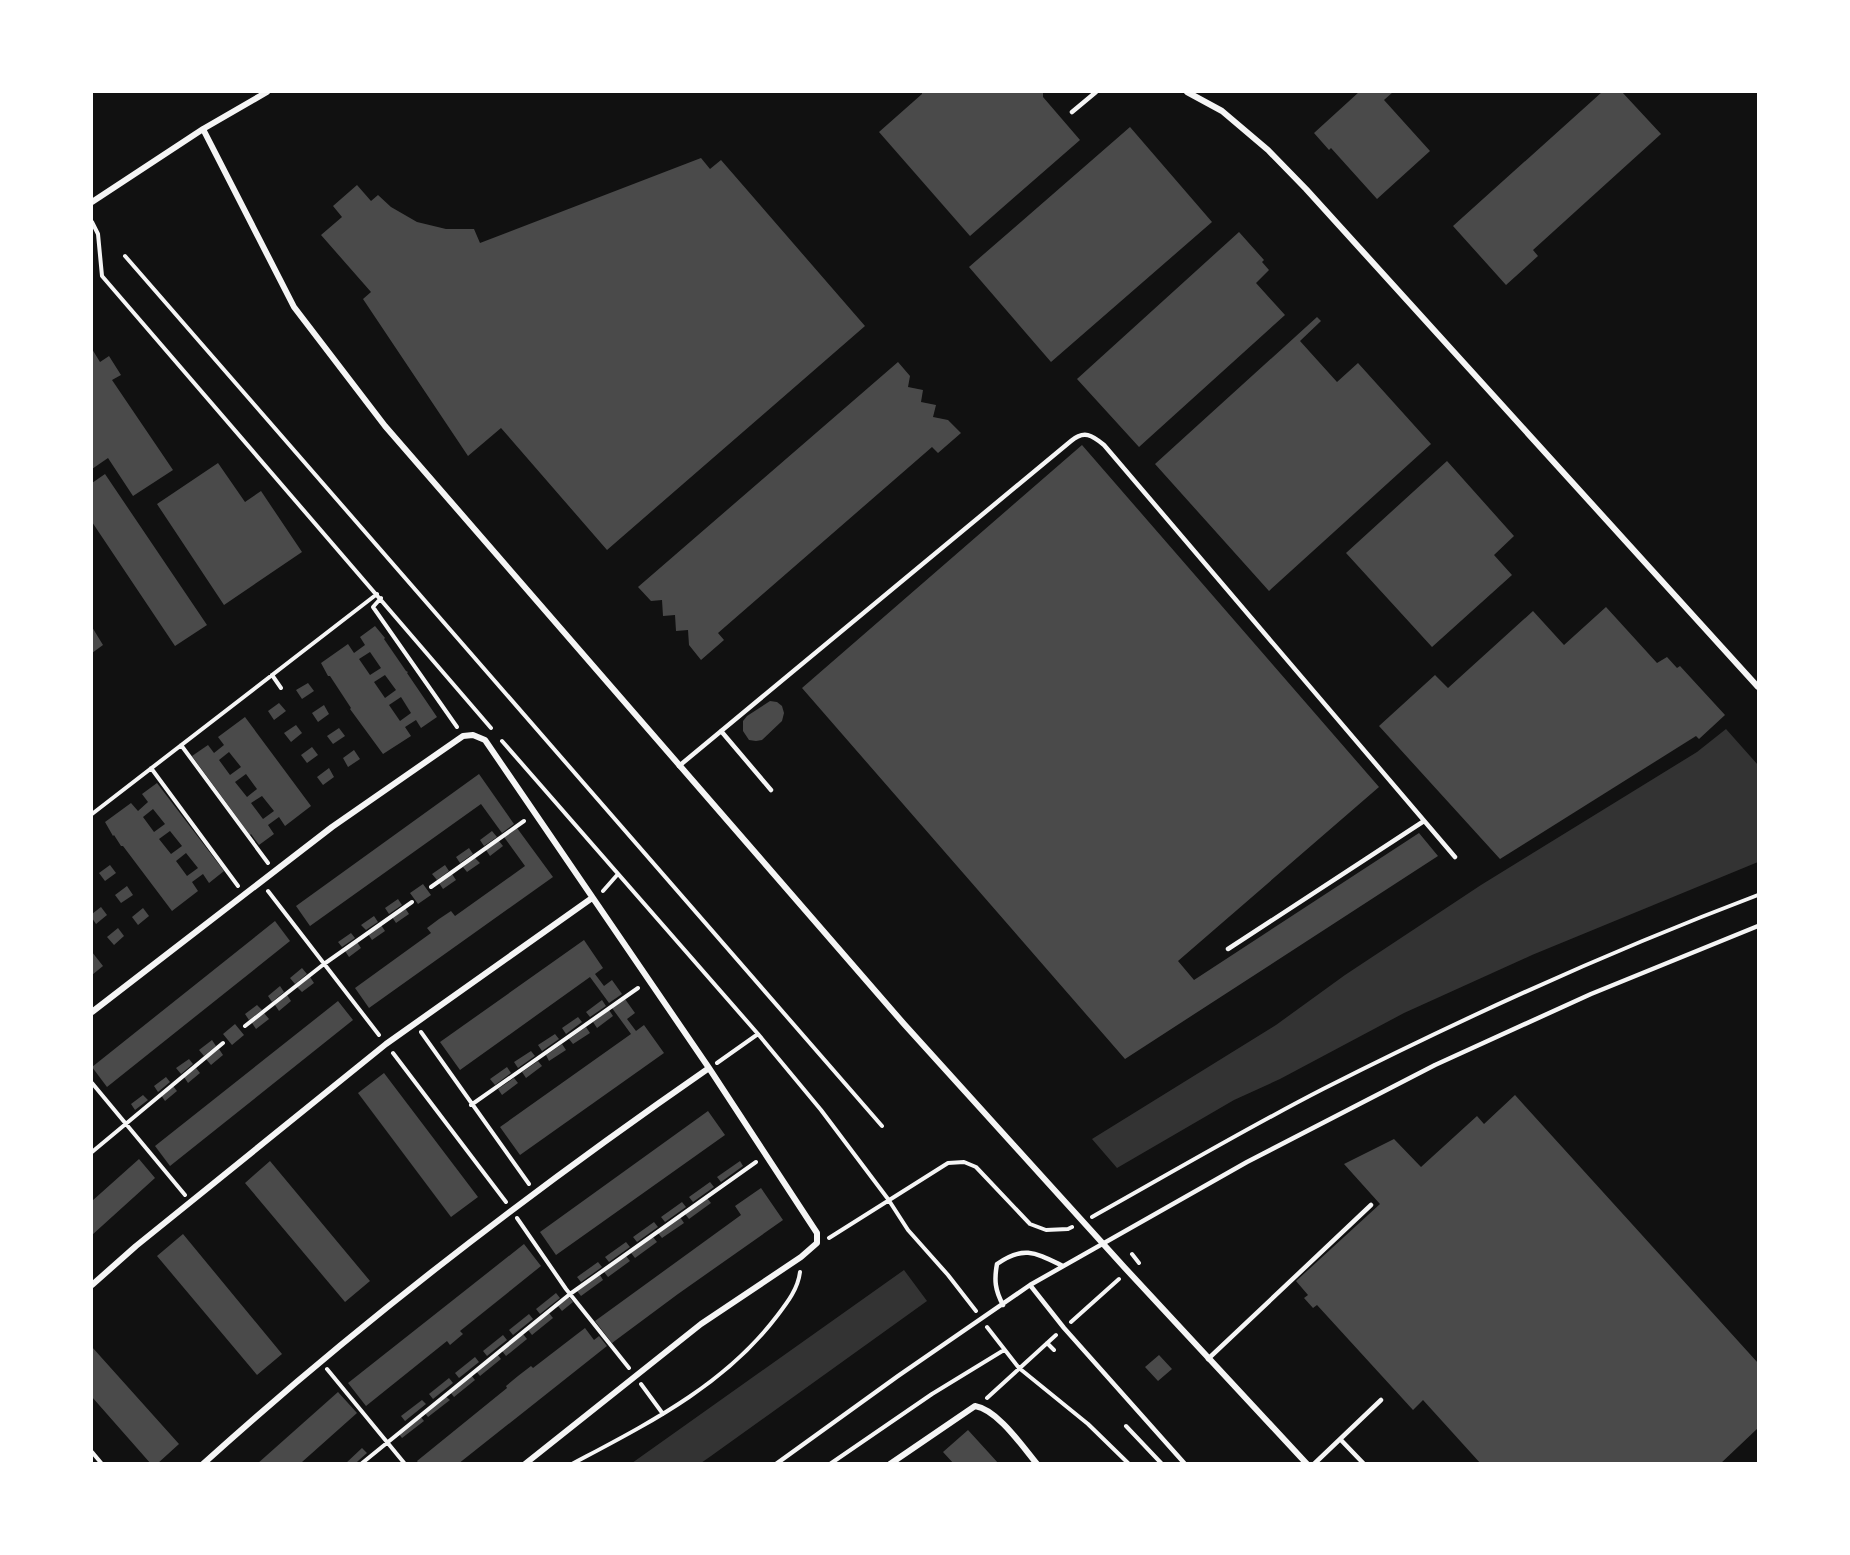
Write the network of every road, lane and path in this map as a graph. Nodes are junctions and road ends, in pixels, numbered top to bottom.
1 (267, 92) edge
2 (1096, 92) edge
3 (1187, 92) edge
4 (1072, 112) dead end
5 (203, 129) junction
6 (92, 202) edge
7 (92, 222) edge
8 (125, 256) dead end
9 (379, 596) junction
10 (272, 675) junction
11 (1758, 687) edge
12 (281, 688) dead end
13 (493, 730) dead end
14 (721, 731) junction
15 (463, 736) junction
16 (501, 739) dead end
17 (181, 745) junction
18 (679, 766) junction
19 (151, 768) junction
20 (771, 790) dead end
21 (92, 814) edge
22 (524, 821) dead end
23 (1424, 821) junction
24 (1455, 857) dead end
25 (274, 871) junction
26 (618, 874) junction
27 (431, 887) dead end
28 (244, 894) junction
29 (1758, 895) edge
30 (592, 898) junction
31 (412, 902) dead end
32 (1758, 926) edge
33 (1228, 949) dead end
34 (638, 988) dead end
35 (92, 1012) edge
36 (415, 1024) junction
37 (245, 1026) dead end
38 (758, 1034) junction
39 (223, 1043) dead end
40 (709, 1068) junction
41 (92, 1083) edge
42 (471, 1105) junction
43 (125, 1123) junction
44 (882, 1126) dead end
45 (92, 1152) edge
46 (756, 1162) dead end
47 (535, 1192) junction
48 (888, 1199) junction
49 (191, 1202) junction
50 (1371, 1205) dead end
51 (511, 1209) junction
52 (1083, 1221) junction
53 (817, 1243) junction
54 (1103, 1245) junction
55 (801, 1257) junction
56 (1063, 1266) junction
57 (1128, 1271) junction
58 (92, 1285) edge
59 (1030, 1286) junction
60 (570, 1294) junction
61 (1003, 1305) junction
62 (982, 1320) junction
63 (1064, 1328) junction
64 (1047, 1343) junction
65 (1004, 1350) junction
66 (1054, 1350) dead end
67 (1208, 1359) junction
68 (321, 1362) junction
69 (1019, 1368) junction
70 (635, 1375) junction
71 (1381, 1400) dead end
72 (983, 1407) junction
73 (663, 1414) junction
74 (1126, 1426) dead end
75 (1340, 1439) junction
76 (386, 1441) junction
77 (92, 1452) edge
78 (102, 1464) edge
79 (203, 1464) edge
80 (361, 1464) edge
81 (405, 1464) edge
82 (525, 1464) edge
83 (572, 1464) edge
84 (776, 1464) edge
85 (830, 1464) edge
86 (890, 1464) edge
87 (1037, 1464) edge
88 (1129, 1464) edge
89 (1162, 1464) edge
90 (1185, 1464) edge
91 (1307, 1464) edge
92 (1314, 1464) edge
93 (1364, 1464) edge

1 - 5 street
2 - 4 lane
3 - 11 street
5 - 6 street
5 - 18 street
7 - 9 path
8 - 44 path
9 - 10 path
9 - 13 path
9 - 15 path
10 - 12 path
10 - 17 path
14 - 18 lane
14 - 20 lane
14 - 23 lane
15 - 25 street
15 - 30 street
16 - 26 path
17 - 19 path
17 - 25 path
18 - 52 street
19 - 21 path
19 - 28 path
22 - 27 path
23 - 24 lane
23 - 33 lane
25 - 28 street
26 - 30 path
26 - 38 path
28 - 35 street
29 - 52 path
30 - 36 street
30 - 40 street
31 - 37 path
32 - 54 lane
34 - 42 path
36 - 42 path
36 - 49 street
38 - 40 path
38 - 48 path
39 - 43 path
40 - 47 street
40 - 53 street
41 - 43 path
42 - 47 path
43 - 45 path
43 - 49 path
46 - 60 path
47 - 51 street
48 - 52 path
48 - 53 path
48 - 62 path
49 - 58 street
50 - 67 lane
51 - 60 path
51 - 68 street
52 - 54 street
53 - 55 street
54 - 56 lane
54 - 57 street
55 - 70 street
55 - 73 path
56 - 59 lane
56 - 61 lane
57 - 63 path
57 - 67 street
59 - 61 lane
59 - 63 lane
60 - 70 path
60 - 76 path
61 - 62 lane
62 - 65 path
62 - 84 lane
63 - 64 path
63 - 90 lane
64 - 66 path
64 - 69 path
65 - 69 path
65 - 85 path
67 - 91 street
68 - 76 path
68 - 79 street
69 - 72 path
69 - 88 path
70 - 73 path
70 - 82 street
71 - 75 lane
72 - 86 street
72 - 87 street
73 - 83 path
74 - 89 path
75 - 92 lane
75 - 93 lane
76 - 80 path
76 - 81 path
77 - 78 path

